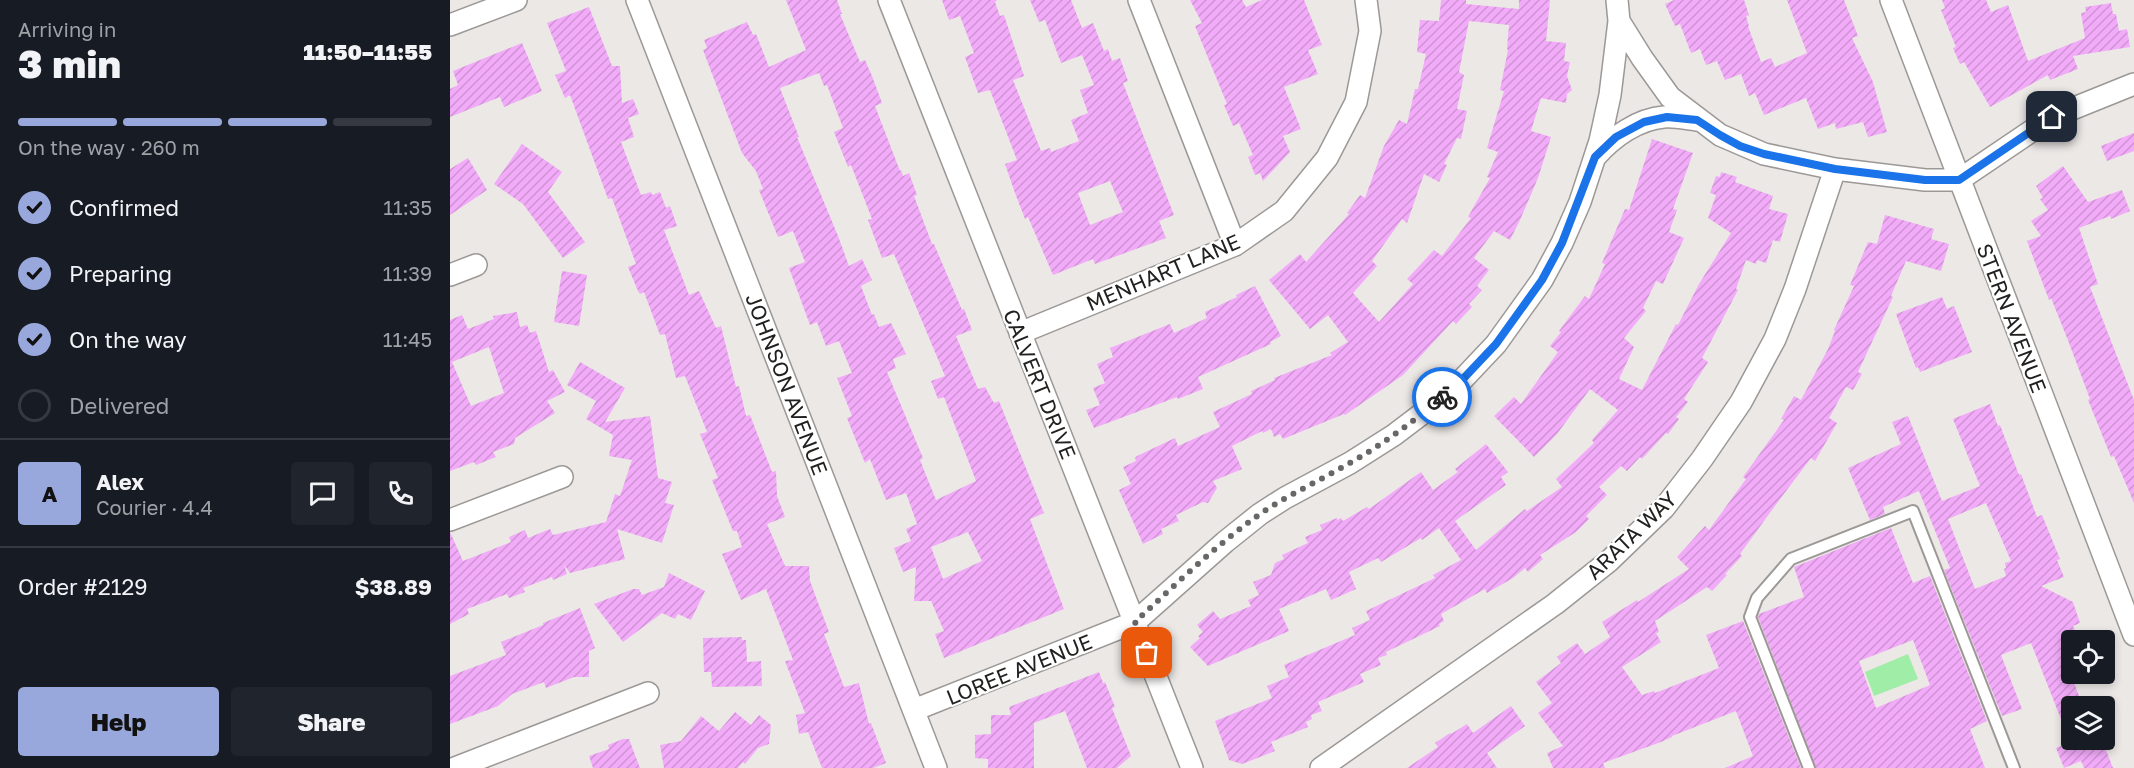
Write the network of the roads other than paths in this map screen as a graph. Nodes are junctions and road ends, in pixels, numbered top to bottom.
1 (516, 0) edge
2 (637, 0) edge
3 (889, 0) edge
4 (1139, 0) edge
5 (1366, 0) edge
6 (1891, 0) edge
7 (1618, 10) edge
8 (450, 25) edge
9 (2134, 84) edge
10 (1697, 120) junction
11 (1595, 157) junction
12 (1835, 169) junction
13 (1959, 180) junction
14 (1235, 245) junction
15 (476, 265) dead end
16 (450, 275) edge
17 (1020, 333) junction
18 (562, 477) dead end
19 (450, 520) edge
20 (1135, 622) junction
21 (2134, 634) edge
22 (648, 693) dead end
23 (914, 710) junction
24 (455, 768) edge
25 (936, 768) edge
26 (1192, 768) edge
27 (1321, 768) edge
28 (1809, 768) edge
29 (2014, 768) edge

1 - 8 street
2 - 23 street, JOHNSON AVENUE
3 - 17 street, CALVERT DRIVE
4 - 14 street
5 - 14 street, MENHART LANE
6 - 13 street, STERN AVENUE
7 - 10 street, LOREE AVENUE
7 - 11 street, LOREE AVENUE
9 - 13 street
10 - 11 street, LOREE AVENUE
10 - 12 street, LOREE AVENUE
11 - 20 street, LOREE AVENUE
12 - 13 street, LOREE AVENUE
12 - 27 street, ARATA WAY
13 - 21 street, STERN AVENUE
14 - 17 street, MENHART LANE
15 - 16 street
17 - 20 street, CALVERT DRIVE
18 - 19 street
20 - 23 street, LOREE AVENUE
20 - 26 street, CALVERT DRIVE
22 - 24 street
23 - 25 street, JOHNSON AVENUE
28 - 29 lane

